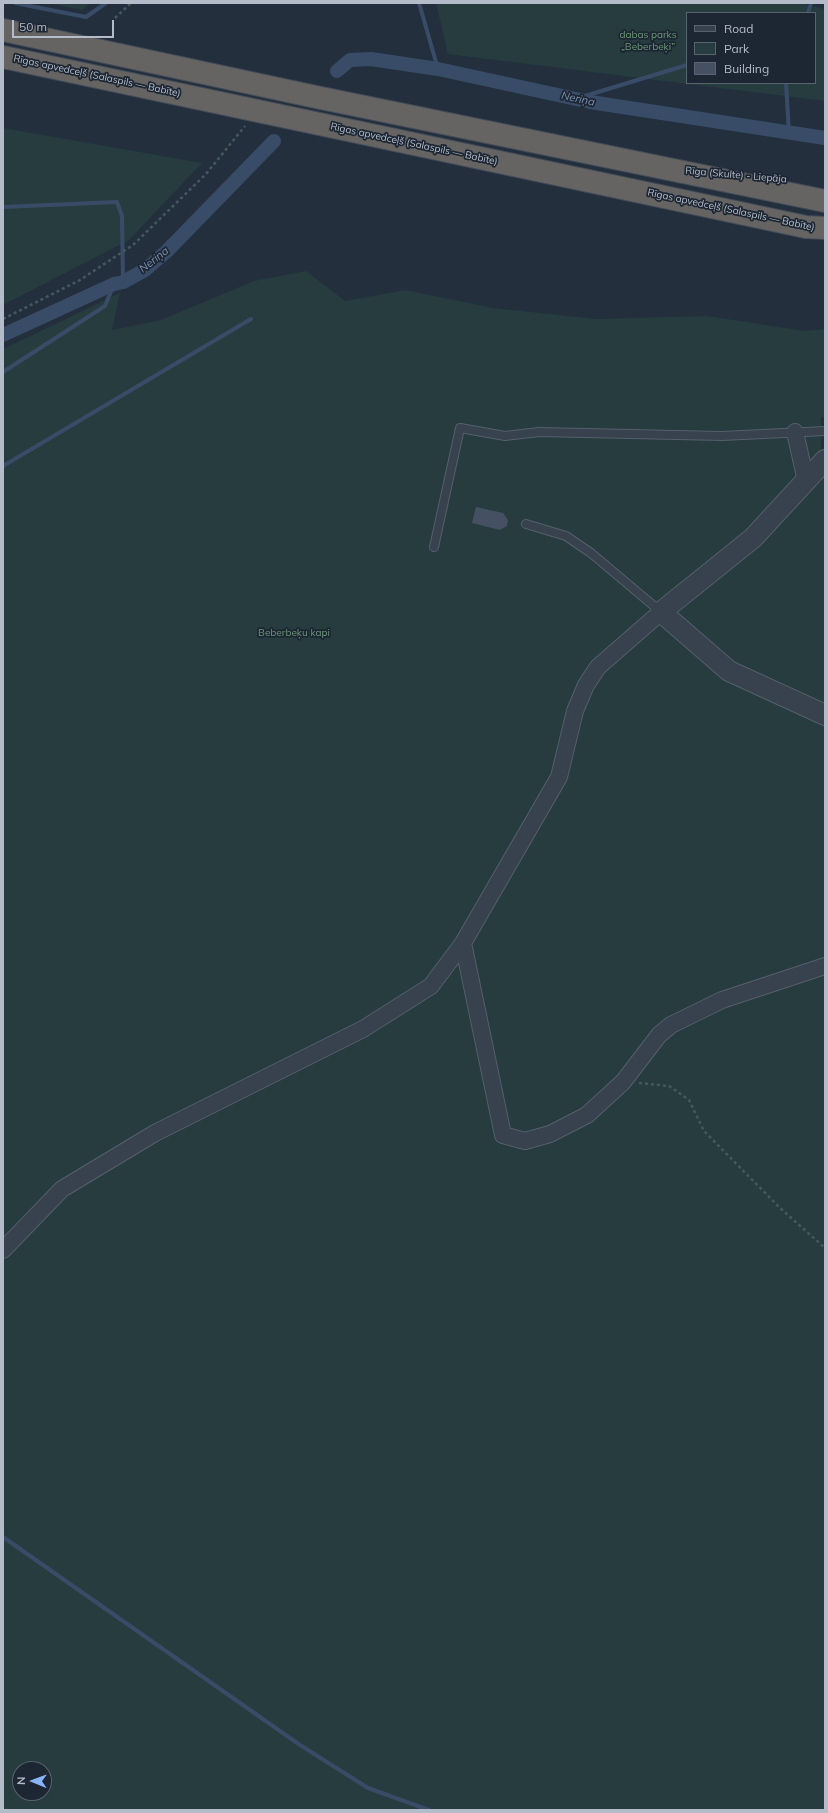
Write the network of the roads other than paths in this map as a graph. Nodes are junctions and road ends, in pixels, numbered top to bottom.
1 (3, 30) edge
2 (3, 57) edge
3 (670, 170) junction
4 (825, 186) edge
5 (825, 201) edge
6 (819, 230) edge
7 (825, 431) edge
8 (795, 432) junction
9 (825, 460) edge
10 (806, 481) junction
11 (526, 524) dead end
12 (434, 547) dead end
13 (660, 612) junction
14 (825, 715) edge
15 (463, 943) junction
16 (825, 966) edge
17 (3, 1250) edge

1 - 3 highway
2 - 6 highway, Rīgas apvedceļš (Salaspils — Babīte)
3 - 4 highway, Rīga (Skulte) - Liepāja
3 - 5 highway
7 - 8 lane
8 - 10 street
8 - 12 lane
9 - 10 street
10 - 13 street
11 - 13 lane
13 - 14 street
13 - 15 street
15 - 16 street
15 - 17 street

